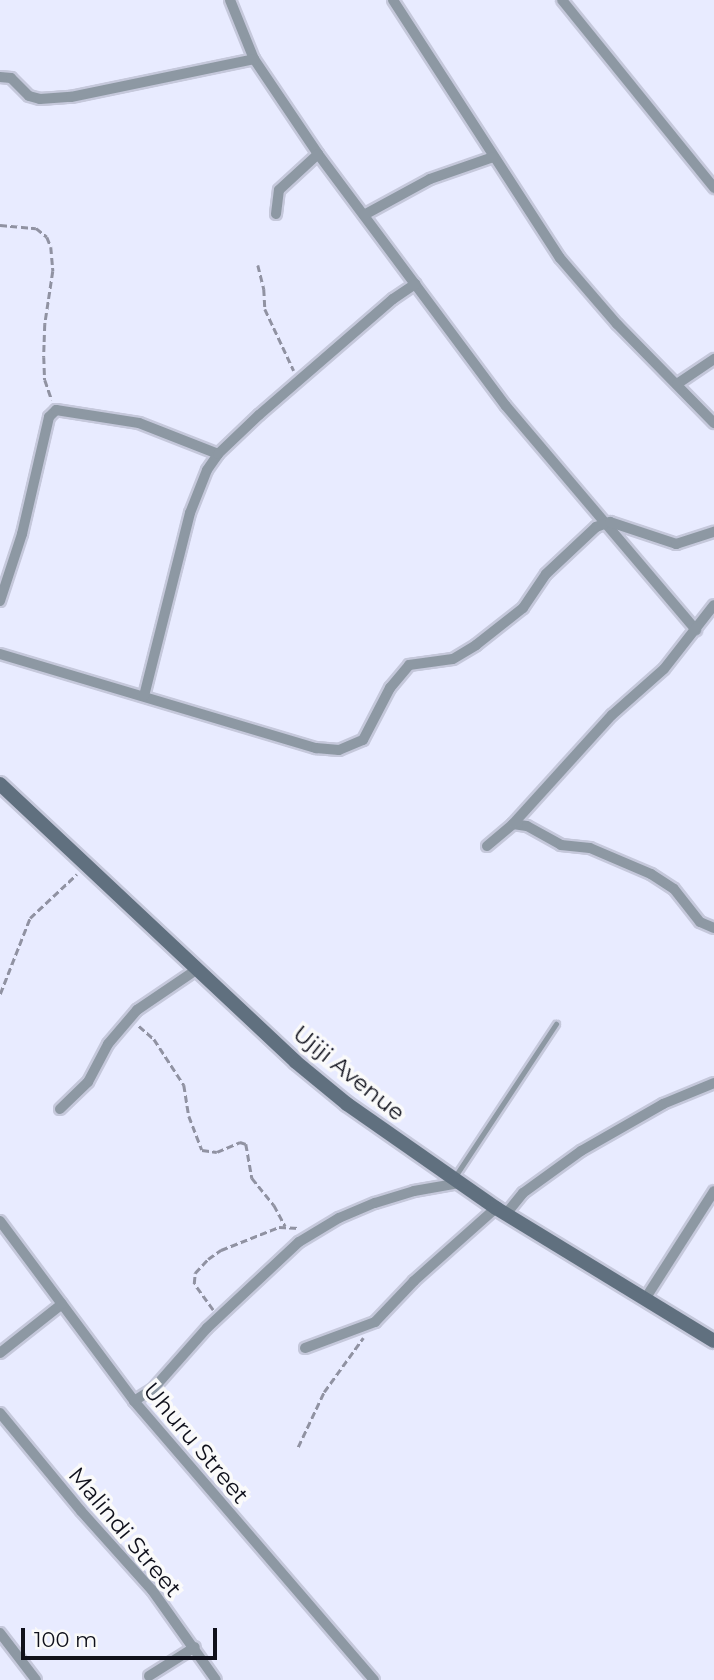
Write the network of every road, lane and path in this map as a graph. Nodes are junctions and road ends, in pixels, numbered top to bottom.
1 (230, 0) edge
2 (393, 0) edge
3 (562, 0) edge
4 (254, 59) junction
5 (0, 77) edge
6 (318, 154) junction
7 (493, 157) junction
8 (714, 188) edge
9 (276, 214) dead end
10 (364, 215) junction
11 (0, 225) edge
12 (258, 265) dead end
13 (415, 284) junction
14 (714, 359) edge
15 (299, 380) junction
16 (677, 384) junction
17 (56, 410) junction
18 (714, 423) edge
19 (218, 454) junction
20 (604, 523) junction
21 (714, 531) edge
22 (0, 601) edge
23 (714, 605) edge
24 (696, 629) junction
25 (0, 654) edge
26 (144, 696) junction
27 (0, 784) edge
28 (513, 824) junction
29 (487, 846) dead end
30 (87, 864) junction
31 (714, 928) edge
32 (196, 970) junction
33 (0, 994) edge
34 (131, 1017) junction
35 (556, 1024) dead end
36 (714, 1083) edge
37 (60, 1109) dead end
38 (457, 1180) junction
39 (714, 1191) edge
40 (501, 1211) junction
41 (0, 1221) edge
42 (285, 1226) junction
43 (320, 1229) junction
44 (645, 1299) junction
45 (62, 1304) junction
46 (219, 1316) junction
47 (372, 1324) junction
48 (714, 1341) edge
49 (305, 1348) dead end
50 (0, 1353) edge
51 (134, 1401) junction
52 (0, 1413) edge
53 (298, 1447) dead end
54 (0, 1633) edge
55 (195, 1647) junction
56 (149, 1676) dead end
57 (36, 1680) edge
58 (216, 1680) edge
59 (374, 1680) edge

1 - 4 street
2 - 7 street
3 - 8 street
4 - 5 street
4 - 6 street
6 - 9 street
6 - 10 street
7 - 10 street
7 - 16 street
10 - 13 street
11 - 17 path
12 - 15 path
13 - 15 street
13 - 20 street
14 - 16 street
15 - 19 street
16 - 18 street
17 - 19 street
17 - 22 street
19 - 26 street
20 - 21 street
20 - 24 street
20 - 26 street
23 - 24 street
24 - 28 street
25 - 26 street
27 - 30 main road, Ujiji Avenue
28 - 29 street
28 - 31 street
30 - 32 main road, Ujiji Avenue
30 - 33 path
32 - 34 street
32 - 38 main road, Ujiji Avenue
34 - 37 street
34 - 42 path
35 - 38 lane
36 - 40 street
38 - 40 main road, Ujiji Avenue
38 - 43 street
39 - 44 street
40 - 44 main road, Ujiji Avenue
40 - 47 street
41 - 45 street, Uhuru Street
42 - 43 path
42 - 46 path
43 - 46 street
44 - 48 main road, Ujiji Avenue
45 - 50 street
45 - 51 street, Uhuru Street
46 - 51 street
47 - 49 street
47 - 53 path
51 - 59 street, Uhuru Street
52 - 55 street, Malindi Street
54 - 57 street
55 - 56 street
55 - 58 street, Malindi Street

